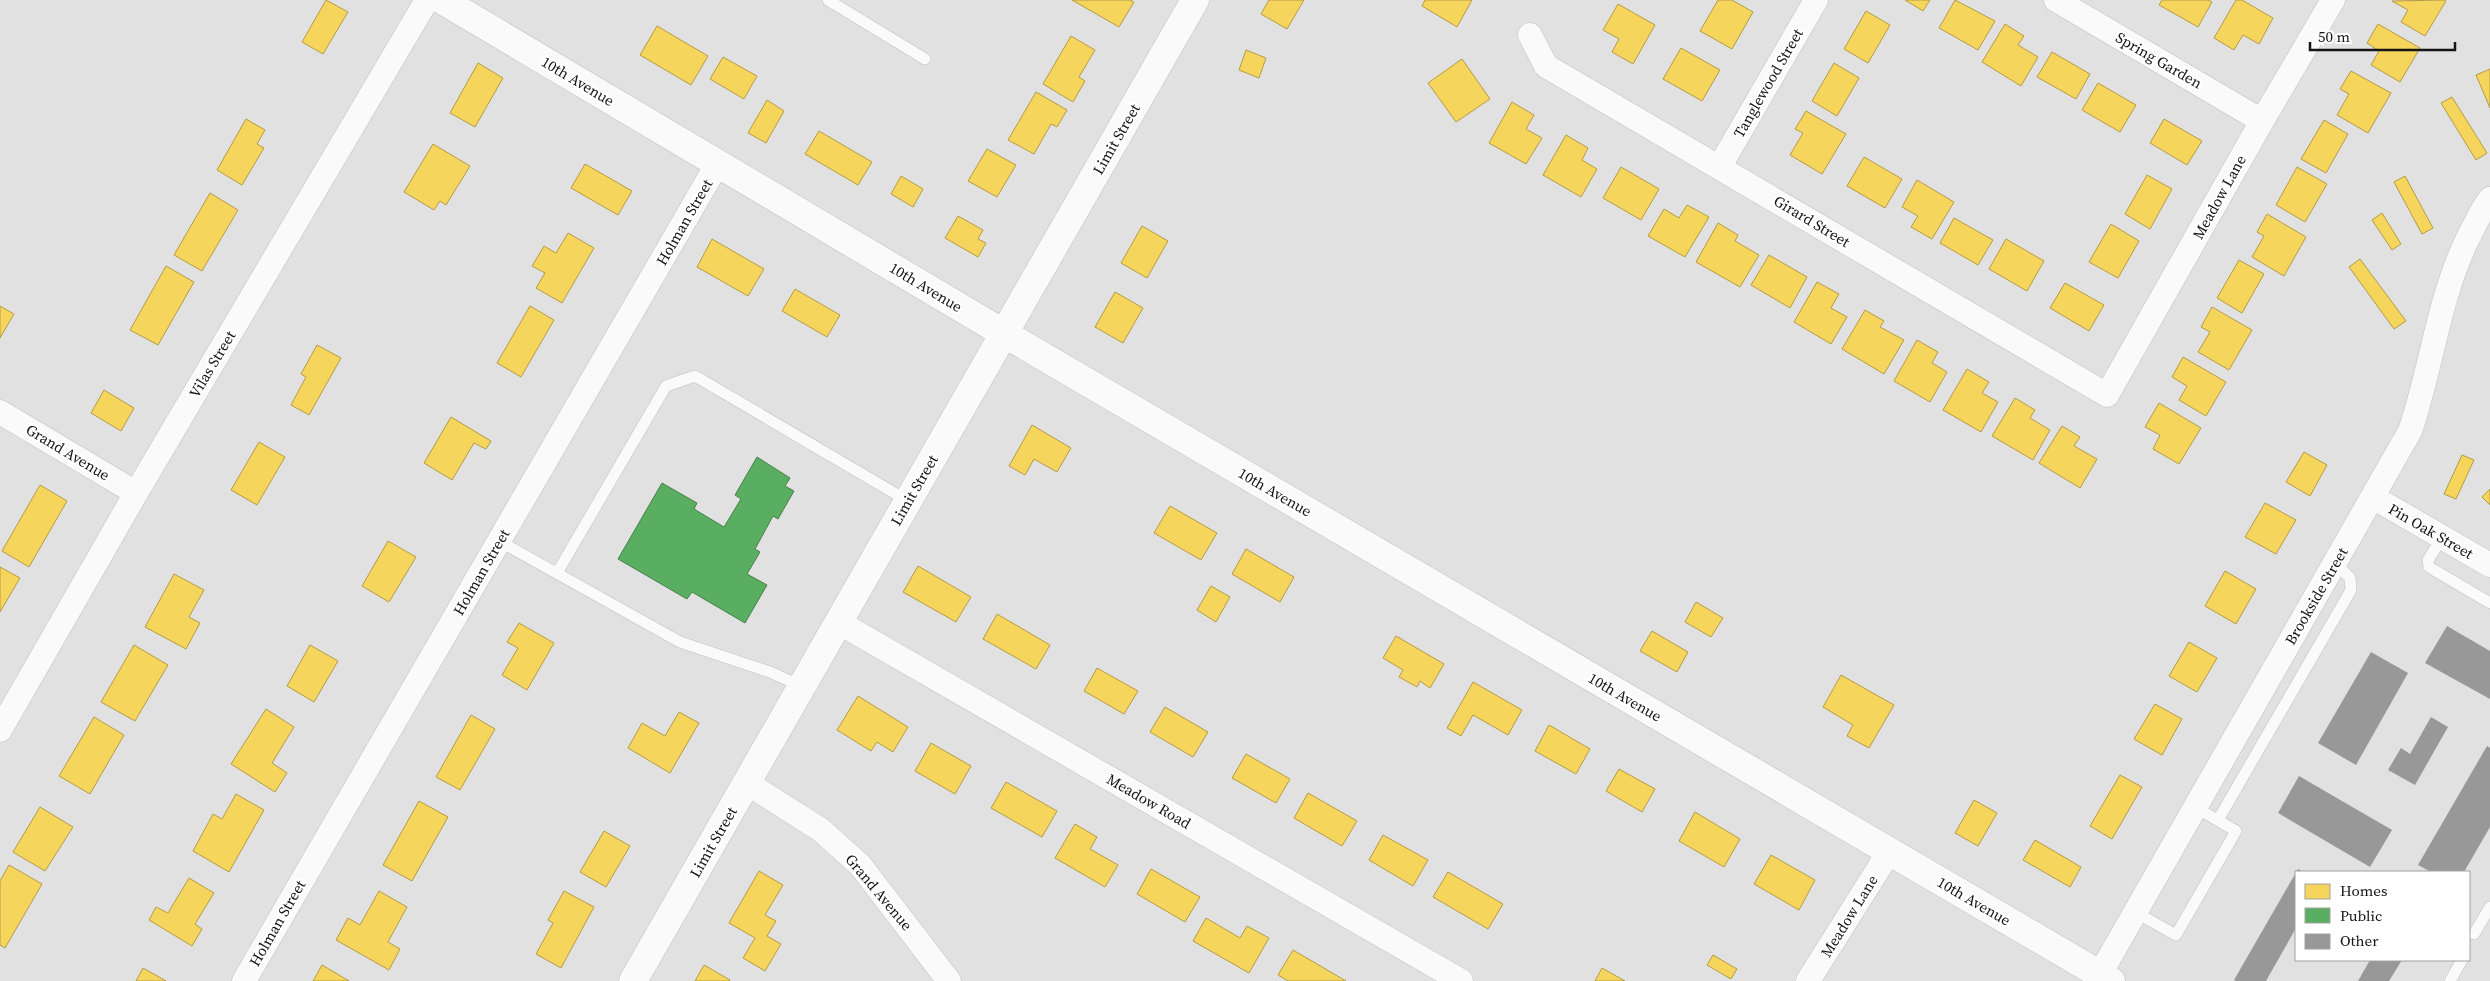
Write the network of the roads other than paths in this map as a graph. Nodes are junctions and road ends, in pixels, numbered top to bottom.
1 (427, 0) edge
2 (442, 0) edge
3 (828, 0) edge
4 (1195, 0) edge
5 (1816, 0) edge
6 (2056, 0) edge
7 (2333, 0) edge
8 (1530, 35) dead end
9 (925, 59) dead end
10 (2262, 121) junction
11 (718, 164) junction
12 (1720, 166) junction
13 (2490, 199) edge
14 (1005, 334) junction
15 (2107, 395) joint
16 (0, 412) edge
17 (136, 493) junction
18 (2373, 497) junction
19 (908, 501) junction
20 (2442, 538) junction
21 (499, 541) junction
22 (2335, 563) junction
23 (2490, 565) edge
24 (557, 574) junction
25 (2490, 603) edge
26 (838, 622) junction
27 (801, 686) junction
28 (0, 730) edge
29 (747, 782) junction
30 (2195, 807) junction
31 (2218, 820) junction
32 (1889, 852) junction
33 (2490, 907) edge
34 (2135, 912) junction
35 (2474, 934) dead end
36 (2461, 961) edge
37 (2105, 978) edge
38 (244, 981) edge
39 (633, 981) edge
40 (949, 981) edge
41 (1460, 981) edge
42 (1808, 981) edge
43 (2450, 981) edge

1 - 17 street, Vilas Street
2 - 11 street, 10th Avenue
3 - 9 lane
4 - 14 street, Limit Street
5 - 12 street, Tanglewood Street
6 - 10 street, Spring Garden
7 - 10 street, Meadow Lane
8 - 12 street, Girard Street
10 - 15 street, Meadow Lane
11 - 14 street, 10th Avenue
11 - 21 street, Holman Street
12 - 15 street, Girard Street
13 - 18 street, Brookside Street
14 - 19 street, Limit Street
14 - 32 street, 10th Avenue
16 - 17 street, Grand Avenue
17 - 28 street, Vilas Street
18 - 20 street, Pin Oak Street
18 - 22 street, Brookside Street
19 - 24 lane
19 - 26 street, Limit Street
20 - 23 street, Pin Oak Street
20 - 25 lane
21 - 24 lane
21 - 38 street, Holman Street
22 - 30 street, Brookside Street
22 - 31 lane
24 - 27 lane
26 - 27 street, Limit Street
26 - 41 street, Meadow Road
27 - 29 street, Limit Street
29 - 39 street, Limit Street
29 - 40 street, Grand Avenue
30 - 31 lane
30 - 34 street, Brookside Street
31 - 34 lane
32 - 37 street, 10th Avenue
32 - 42 street, Meadow Lane
33 - 35 lane
34 - 37 street, Brookside Street
36 - 43 lane

